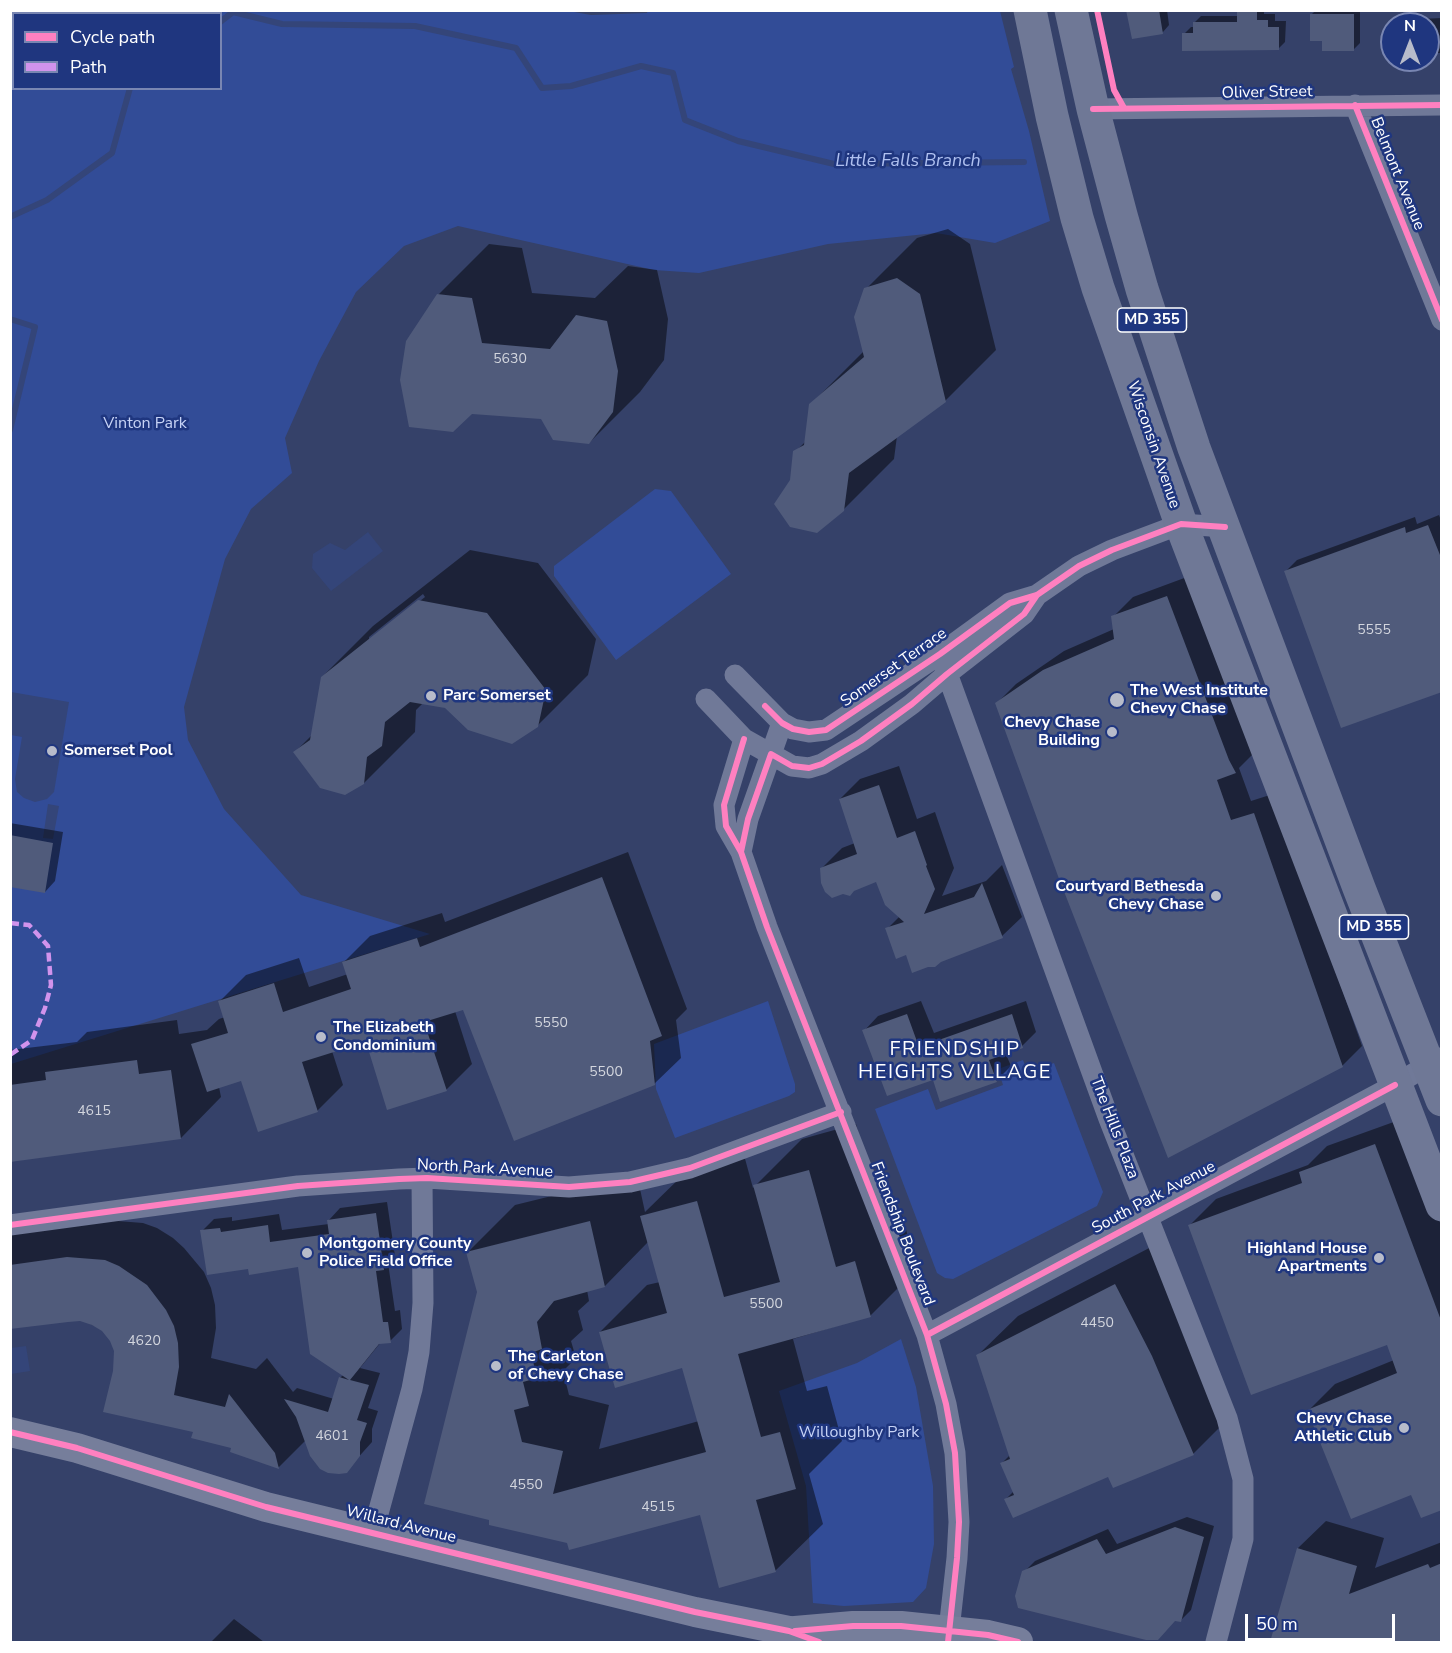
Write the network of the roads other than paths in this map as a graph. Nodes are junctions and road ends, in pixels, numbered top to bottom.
1 (1030, 10) edge
2 (1071, 10) edge
3 (1355, 105) junction
4 (1442, 105) edge
5 (1093, 109) junction
6 (1442, 320) edge
7 (1181, 524) junction
8 (1225, 527) junction
9 (1037, 595) junction
10 (940, 654) junction
11 (947, 674) junction
12 (735, 675) dead end
13 (706, 699) dead end
14 (782, 723) junction
15 (744, 739) junction
16 (771, 754) junction
17 (741, 852) junction
18 (1435, 1061) edge
19 (1395, 1085) junction
20 (1442, 1100) edge
21 (841, 1112) junction
22 (422, 1178) junction
23 (1442, 1205) edge
24 (1147, 1217) junction
25 (10, 1225) edge
26 (927, 1335) junction
27 (10, 1432) edge
28 (373, 1532) junction
29 (789, 1631) junction
30 (949, 1636) edge
31 (819, 1642) edge
32 (1018, 1642) edge
33 (1216, 1642) edge

1 - 7 main road, Wisconsin Avenue / MD 355
2 - 5 main road, MD 355
3 - 4 street, Oliver Street
3 - 5 street, Oliver Street
3 - 6 street, Belmont Avenue
5 - 8 main road, MD 355
7 - 8 street, Somerset Terrace
7 - 9 street, Somerset Terrace
7 - 19 main road, Wisconsin Avenue / MD 355
8 - 18 main road, MD 355
9 - 10 street, Somerset Terrace
9 - 11 street, Somerset Terrace
10 - 11 street, The Hills Plaza
10 - 14 street, Somerset Terrace
11 - 16 street, Somerset Terrace
11 - 24 street, The Hills Plaza
12 - 14 street, Somerset Terrace
13 - 15 street, Somerset Terrace
14 - 16 street
15 - 16 street, Somerset Terrace
15 - 17 street, Friendship Boulevard
16 - 17 street
17 - 21 street, Friendship Boulevard
18 - 19 street, South Park Avenue
18 - 20 main road, MD 355
19 - 23 main road, Wisconsin Avenue / MD 355
19 - 24 street, South Park Avenue
21 - 22 street, North Park Avenue
21 - 26 street, Friendship Boulevard
22 - 25 street, North Park Avenue
22 - 28 street
24 - 26 street, South Park Avenue
24 - 33 street, The Hills Plaza
26 - 30 street, Friendship Boulevard
27 - 28 street, Willard Avenue
28 - 29 street, Willard Avenue
29 - 30 street, Willard Avenue
29 - 31 street, Willard Avenue
30 - 32 street, Willard Avenue

